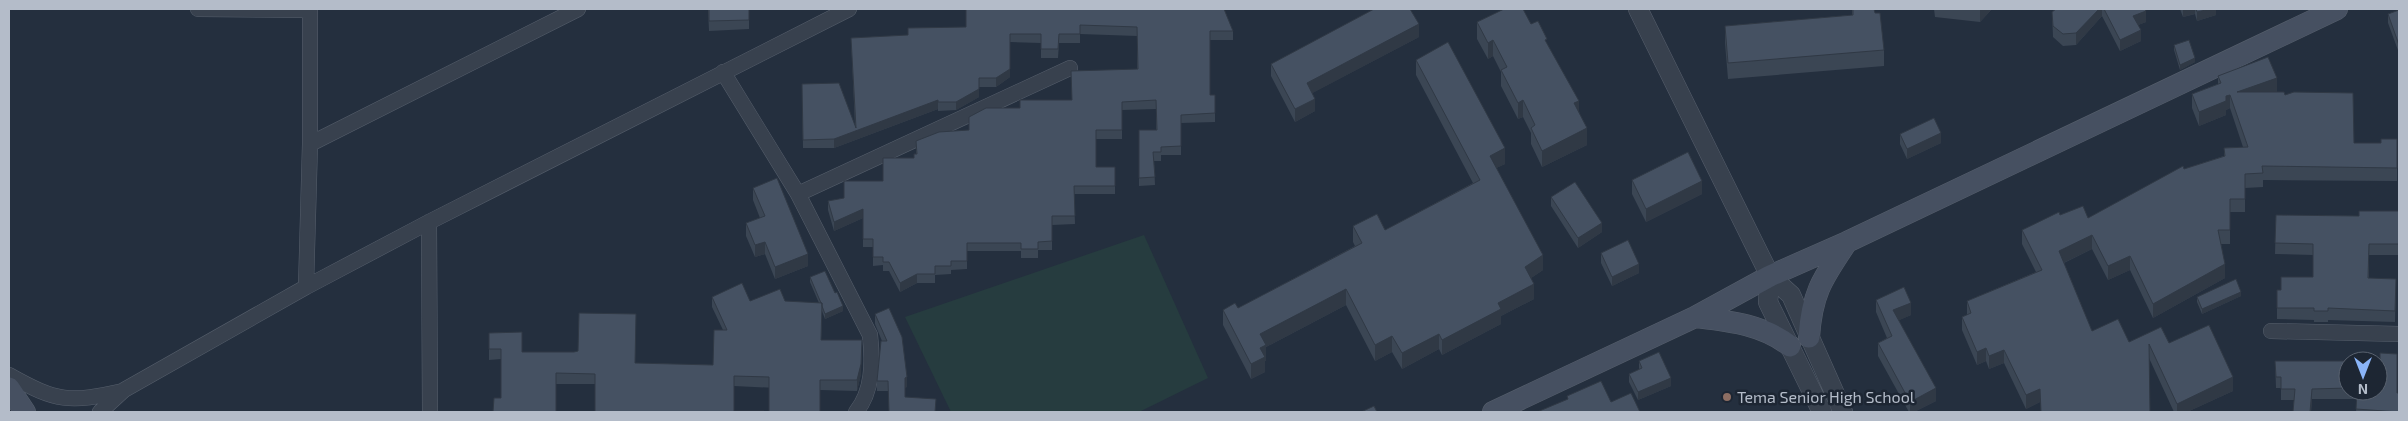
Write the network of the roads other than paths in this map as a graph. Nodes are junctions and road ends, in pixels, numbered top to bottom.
1 (198, 9) edge
2 (310, 9) edge
3 (578, 9) edge
4 (849, 9) edge
5 (1638, 9) edge
6 (2337, 9) edge
7 (1070, 68) dead end
8 (723, 72) junction
9 (310, 144) junction
10 (798, 194) junction
11 (429, 222) junction
12 (1847, 242) junction
13 (1770, 276) junction
14 (306, 287) junction
15 (1695, 317) junction
16 (2272, 331) dead end
17 (2399, 334) edge
18 (1809, 336) junction
19 (1790, 346) junction
20 (9, 375) edge
21 (9, 388) edge
22 (124, 390) junction
23 (25, 412) edge
24 (100, 412) edge
25 (430, 412) edge
26 (856, 412) edge
27 (1493, 412) edge
28 (1822, 412) edge
29 (1843, 412) edge

1 - 2 street
2 - 9 street
3 - 9 street
4 - 8 street
5 - 13 street
6 - 12 main road
7 - 10 street
8 - 10 street
8 - 11 street
9 - 14 street
10 - 26 street
11 - 14 street
11 - 25 street
12 - 13 main road
12 - 18 main road
13 - 15 main road
13 - 18 street
13 - 19 street
14 - 22 street
15 - 19 main road
15 - 27 main road
16 - 17 street
18 - 29 street
19 - 28 street
20 - 22 street
21 - 23 main road
22 - 24 street

